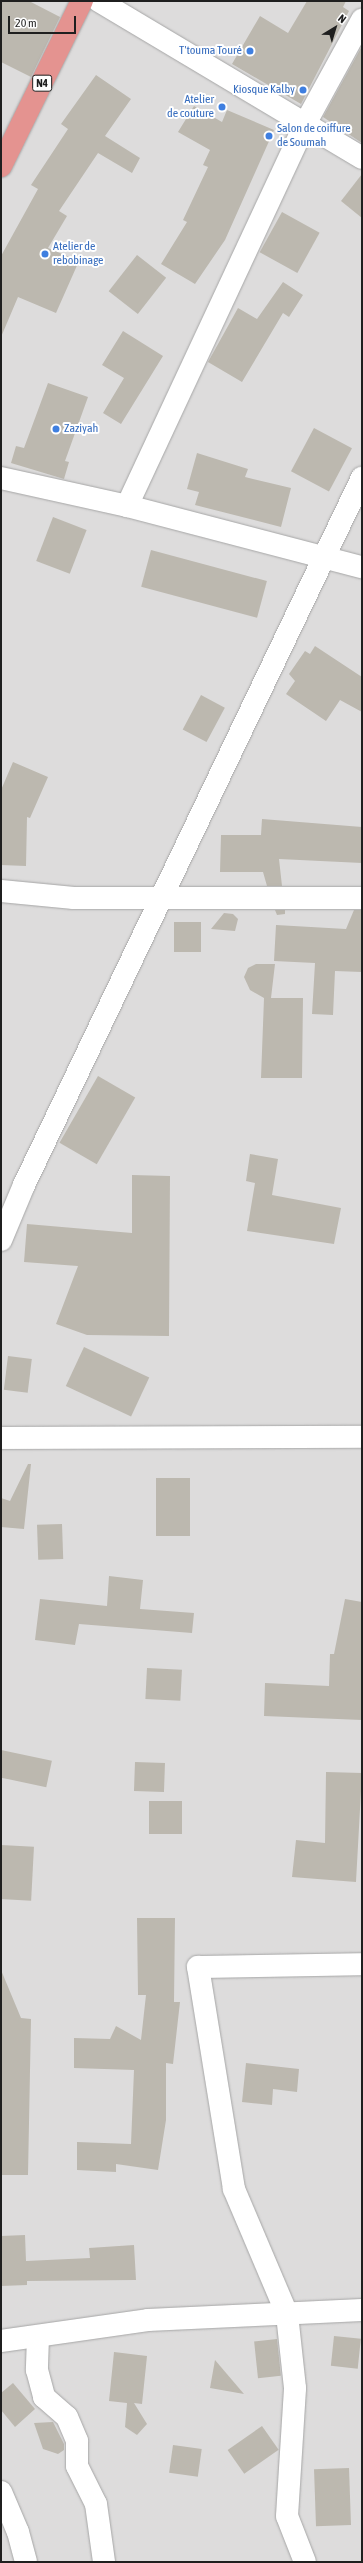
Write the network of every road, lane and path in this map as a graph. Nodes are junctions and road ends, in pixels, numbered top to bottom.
1 (82, 1) edge
2 (99, 1) edge
3 (362, 20) edge
4 (305, 124) junction
5 (362, 158) edge
6 (1, 166) edge
7 (1, 478) edge
8 (362, 478) edge
9 (127, 506) junction
10 (326, 558) junction
11 (362, 567) edge
12 (1, 891) edge
13 (164, 895) junction
14 (362, 898) edge
15 (1, 1240) edge
16 (362, 1437) edge
17 (1, 1438) edge
18 (362, 1964) edge
19 (362, 2310) edge
20 (287, 2314) junction
21 (38, 2337) junction
22 (1, 2341) edge
23 (1, 2492) edge
24 (26, 2562) edge
25 (104, 2562) edge
26 (305, 2562) edge

1 - 6 highway, N4
2 - 4 street
3 - 4 street
4 - 5 street
4 - 9 street
7 - 9 street
8 - 10 street
9 - 10 street
10 - 11 street
10 - 13 street
12 - 13 street
13 - 14 street
13 - 15 street
16 - 17 street
18 - 20 street
19 - 20 street
20 - 21 street
20 - 26 street
21 - 22 street
21 - 25 street
23 - 24 street

